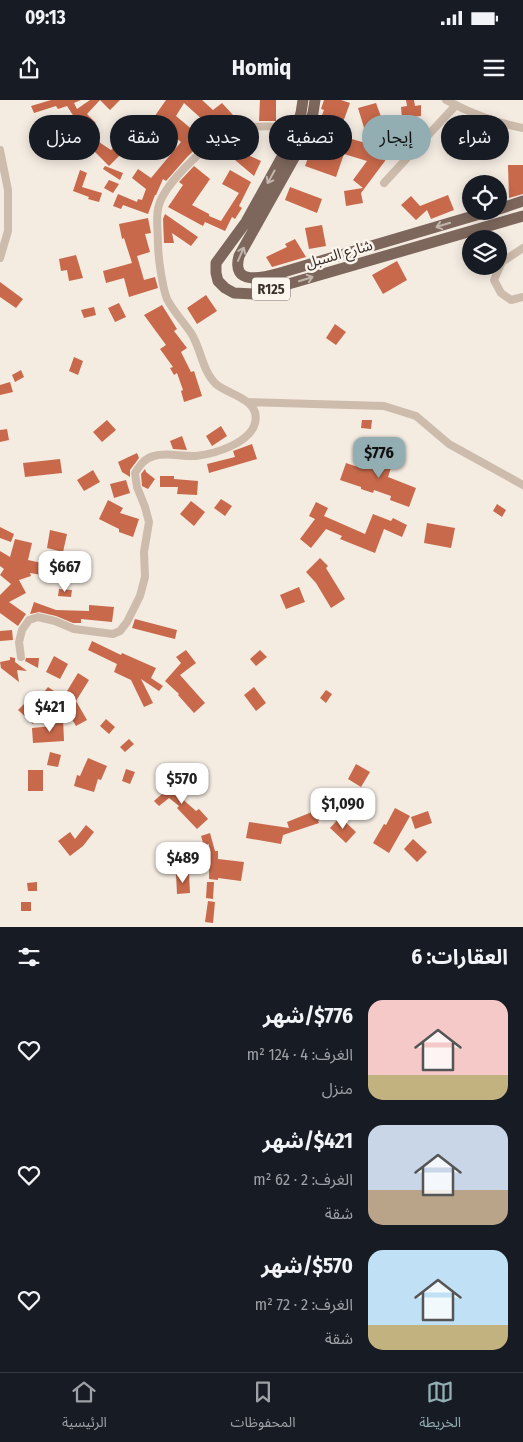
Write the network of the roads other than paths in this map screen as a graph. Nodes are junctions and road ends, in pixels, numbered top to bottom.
1 (303, 100) edge
2 (315, 100) edge
3 (446, 100) edge
4 (456, 105) junction
5 (301, 115) edge
6 (312, 115) edge
7 (523, 128) edge
8 (269, 129) edge
9 (0, 150) edge
10 (280, 160) edge
11 (293, 160) edge
12 (384, 183) dead end
13 (523, 201) edge
14 (507, 206) edge
15 (523, 216) edge
16 (462, 219) edge
17 (523, 248) edge
18 (0, 258) edge
19 (523, 297) edge
20 (248, 402) junction
21 (523, 486) edge
22 (21, 657) dead end

1 - 5 main road, شارع السبل / R125
2 - 6 main road, شارع السبل / R125
3 - 4 street
4 - 7 street
4 - 12 street
8 - 20 street
9 - 18 street
10 -> 15 main road, شارع السبل / R125
16 -> 11 main road, شارع السبل / R125
13 - 14 main road
17 - 19 street
20 - 21 street
20 - 22 street

